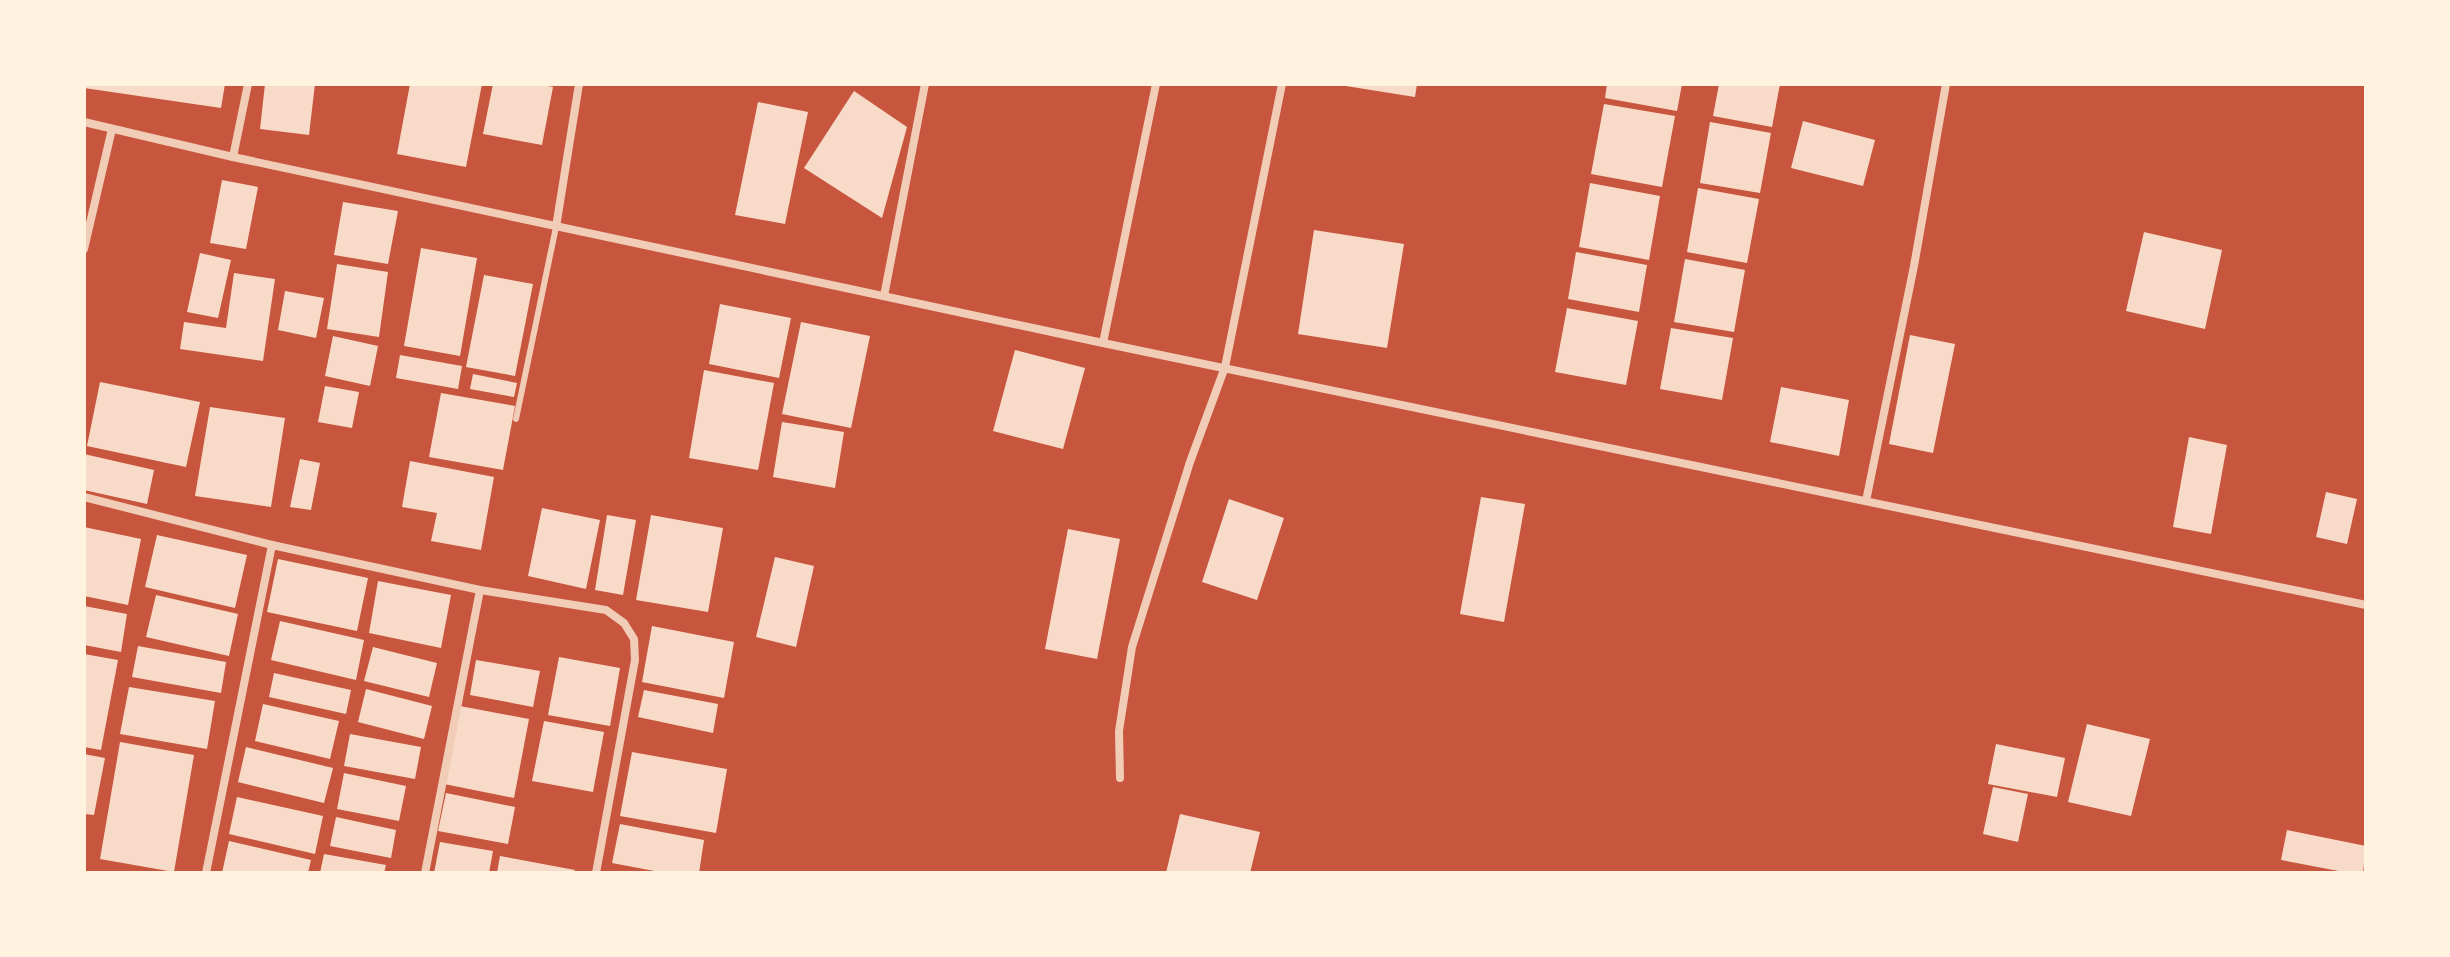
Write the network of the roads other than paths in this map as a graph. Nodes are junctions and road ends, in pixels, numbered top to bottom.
1 (248, 84) edge
2 (579, 84) edge
3 (925, 84) edge
4 (1156, 84) edge
5 (1282, 84) edge
6 (1946, 84) edge
7 (84, 122) edge
8 (112, 129) junction
9 (233, 157) junction
10 (556, 227) junction
11 (84, 249) edge
12 (884, 296) junction
13 (1103, 343) junction
14 (1225, 367) junction
15 (516, 419) dead end
16 (84, 497) edge
17 (1866, 501) junction
18 (272, 545) junction
19 (480, 590) junction
20 (2366, 605) edge
21 (1120, 778) dead end
22 (206, 873) edge
23 (425, 873) edge
24 (596, 873) edge

1 - 9 street
2 - 10 street
3 - 12 street
4 - 13 street
5 - 14 street
6 - 17 street
7 - 8 street
8 - 9 street
8 - 11 street
9 - 10 street
10 - 12 street
10 - 15 lane
12 - 13 street
13 - 14 street
14 - 17 street
14 - 21 street
16 - 18 street
17 - 20 street
18 - 19 street
18 - 22 street
19 - 23 street
19 - 24 street

